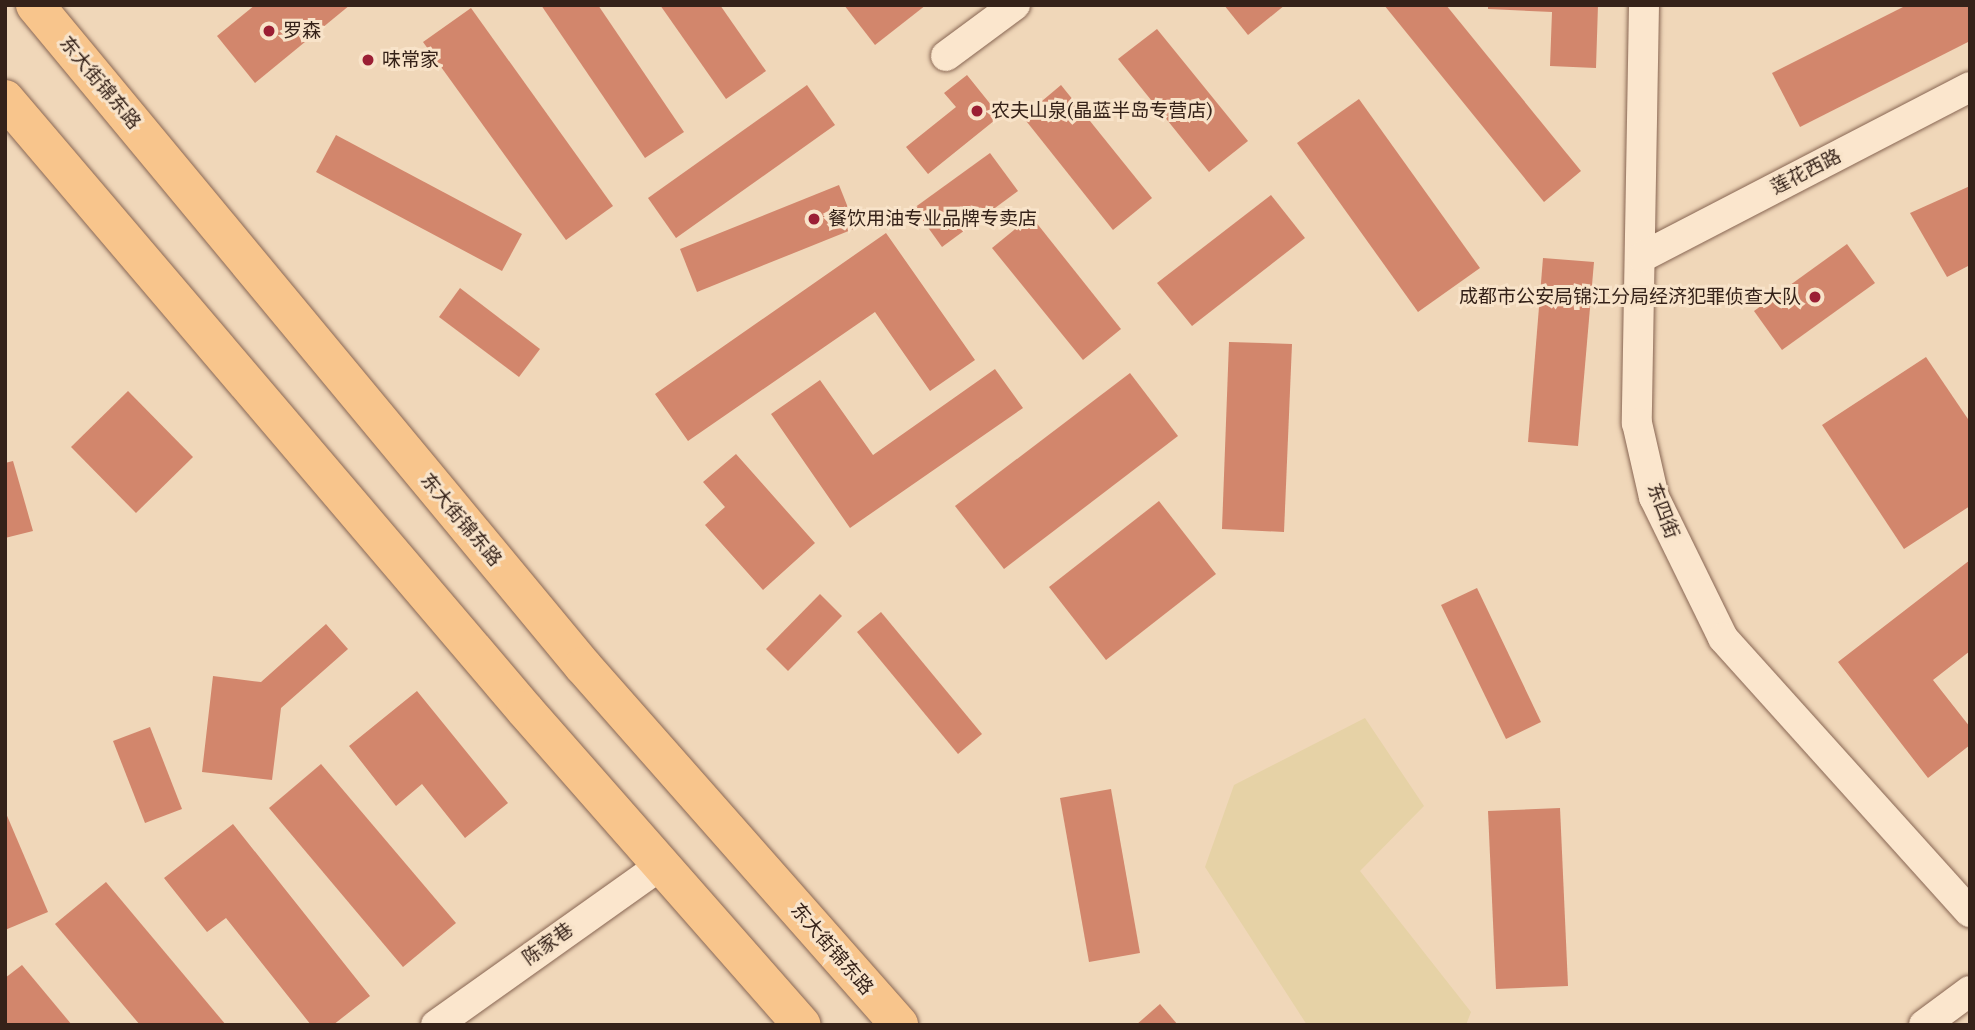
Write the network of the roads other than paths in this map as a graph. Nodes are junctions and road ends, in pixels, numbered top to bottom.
1 (35, 5) edge
2 (1015, 5) edge
3 (1644, 5) edge
4 (946, 56) dead end
5 (1970, 87) edge
6 (5, 99) edge
7 (1642, 257) junction
8 (661, 865) junction
9 (1970, 912) edge
10 (1970, 991) edge
11 (436, 1025) edge
12 (802, 1025) edge
13 (899, 1025) edge
14 (1924, 1025) edge

1 - 13 main road, 东大街锦东路
2 - 4 street
3 - 7 street, 东四街
5 - 7 street, 莲花西路
6 - 8 main road
7 - 9 street, 东四街
8 - 11 street, 陈家巷
8 - 12 main road
10 - 14 street

